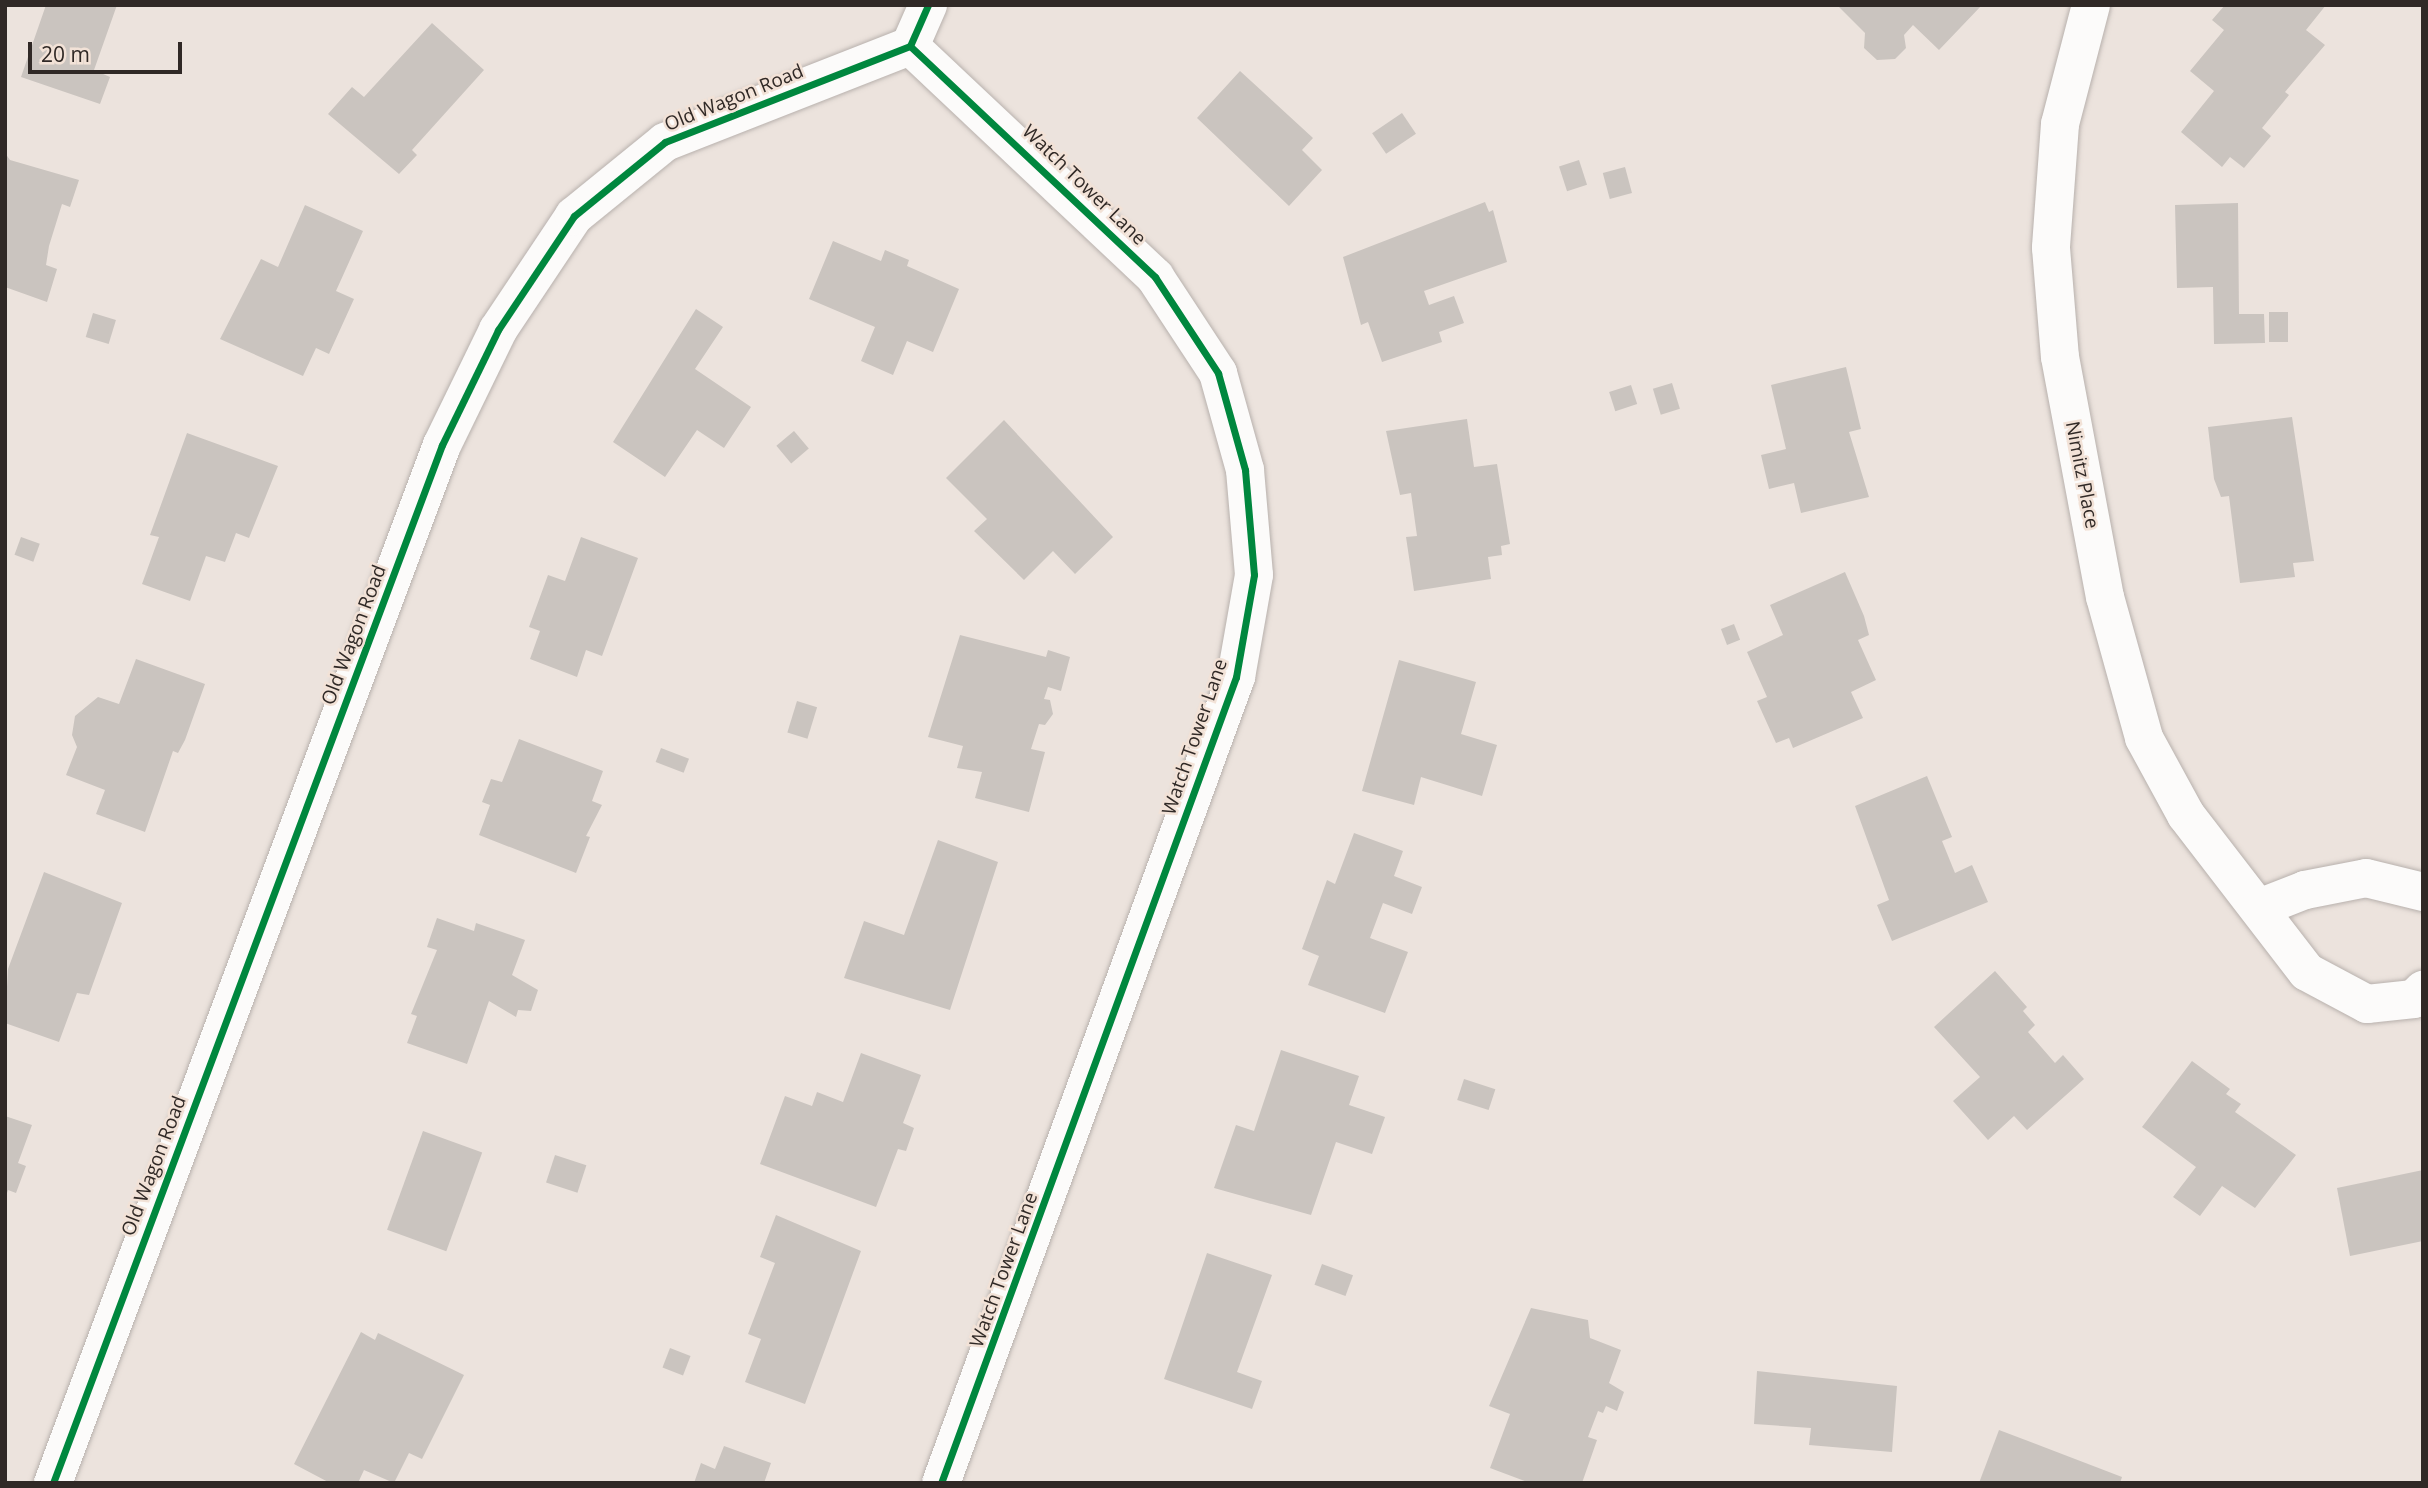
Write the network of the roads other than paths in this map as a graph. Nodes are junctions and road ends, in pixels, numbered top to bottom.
1 (928, 5) edge
2 (2091, 5) edge
3 (910, 46) junction
4 (2423, 892) edge
5 (2259, 908) junction
6 (2423, 990) edge
7 (53, 1483) edge
8 (941, 1483) edge

1 - 3 street
2 - 5 street, Nimitz Place
3 - 7 street, Old Wagon Road
3 - 8 street, Watch Tower Lane
4 - 5 street
5 - 6 street, Nimitz Place

